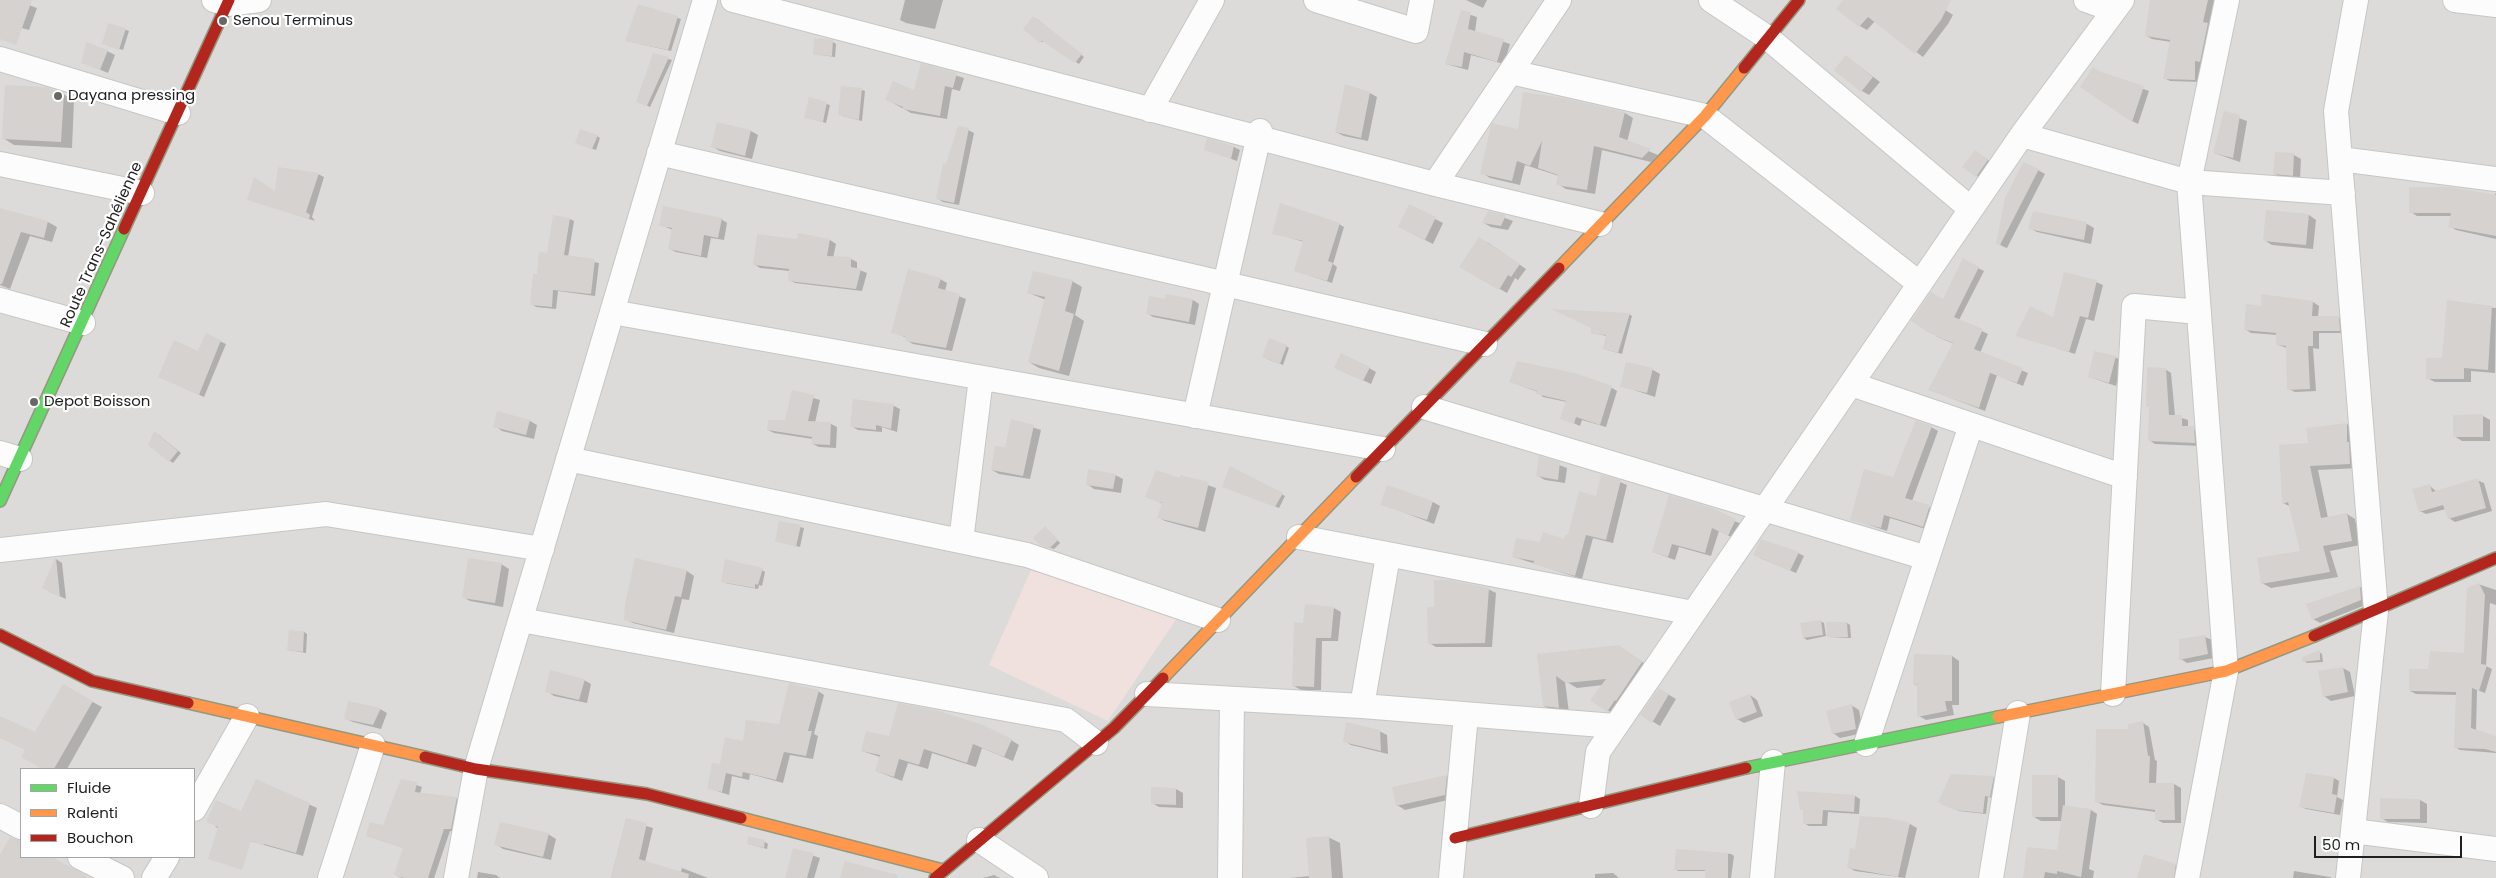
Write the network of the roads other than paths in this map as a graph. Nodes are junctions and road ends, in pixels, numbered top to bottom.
1 (259, 0) edge
2 (705, 0) edge
3 (733, 0) edge
4 (1212, 0) edge
5 (1316, 0) edge
6 (1422, 0) edge
7 (1560, 0) edge
8 (1711, 0) edge
9 (1799, 0) edge
10 (2086, 0) edge
11 (2227, 0) edge
12 (2356, 0) edge
13 (2455, 0) edge
14 (224, 1) edge
15 (2496, 4) edge
16 (2118, 5) edge
17 (1768, 38) junction
18 (0, 59) edge
19 (1511, 72) junction
20 (1150, 110) junction
21 (178, 113) junction
22 (1705, 116) junction
23 (1259, 134) junction
24 (2022, 134) junction
25 (659, 153) junction
26 (2340, 159) junction
27 (0, 164) edge
28 (2496, 179) edge
29 (2189, 182) junction
30 (1435, 184) junction
31 (142, 193) junction
32 (2343, 193) junction
33 (1971, 209) junction
34 (1600, 224) junction
35 (1225, 283) junction
36 (1920, 284) junction
37 (0, 300) edge
38 (612, 312) junction
39 (2199, 312) junction
40 (83, 323) junction
41 (1485, 344) junction
42 (981, 378) junction
43 (1850, 384) junction
44 (1424, 407) junction
45 (1195, 416) junction
46 (1971, 425) junction
47 (1383, 449) junction
48 (10, 456) edge
49 (568, 459) junction
50 (2125, 477) junction
51 (0, 501) edge
52 (1764, 509) junction
53 (1298, 537) junction
54 (961, 541) junction
55 (542, 548) junction
56 (0, 550) edge
57 (1388, 556) junction
58 (1927, 558) junction
59 (2496, 558) edge
60 (2376, 611) junction
61 (1693, 613) junction
62 (521, 620) junction
63 (1218, 620) junction
64 (0, 635) edge
65 (2226, 671) junction
66 (1146, 694) junction
67 (2113, 694) junction
68 (1232, 699) junction
69 (1362, 706) junction
70 (2018, 713) junction
71 (1466, 714) junction
72 (247, 716) junction
73 (1615, 726) junction
74 (1096, 743) junction
75 (1866, 744) junction
76 (373, 745) junction
77 (1773, 762) junction
78 (476, 770) junction
79 (1591, 806) junction
80 (195, 807) edge
81 (0, 816) edge
82 (20, 826) edge
83 (2353, 831) junction
84 (1455, 838) junction
85 (980, 840) junction
86 (2496, 849) edge
87 (82, 858) edge
88 (166, 858) edge
89 (939, 874) edge
90 (122, 878) edge
91 (154, 878) edge
92 (330, 878) edge
93 (456, 878) edge
94 (1036, 878) edge
95 (1230, 878) edge
96 (1451, 878) edge
97 (1762, 878) edge
98 (1991, 878) edge
99 (2187, 878) edge
100 (2348, 878) edge

1 - 14 street
2 - 25 street
3 - 20 street
4 - 20 street
5 - 6 street
7 - 19 street
8 - 17 street
9 - 17 main road
10 - 16 street
11 - 29 street
12 - 26 street
13 - 15 street
14 - 21 main road, Route Trans-Sahélienne
16 - 24 street
17 - 22 main road
17 - 33 street
18 - 21 street
19 - 22 street
19 - 30 street
20 - 23 street
21 - 31 main road, Route Trans-Sahélienne
22 - 34 main road
22 - 36 street
23 - 30 street
23 - 35 street
24 - 29 street
24 - 33 street
25 - 35 street
25 - 38 street
26 - 28 street
26 - 32 street
27 - 31 street
29 - 32 street
29 - 39 street
30 - 34 street
31 - 40 main road, Route Trans-Sahélienne
32 - 60 street
33 - 36 street
34 - 41 main road
35 - 41 street
35 - 45 street
36 - 43 street
37 - 40 street
38 - 42 street
38 - 49 street
39 - 50 street
39 - 65 street
40 - 48 main road, Route Trans-Sahélienne
41 - 44 main road
42 - 45 street
42 - 54 street
43 - 46 street
43 - 52 street
44 - 47 main road
44 - 52 street
45 - 47 street
46 - 50 street
46 - 58 street
47 - 53 main road
48 - 51 main road, Route Trans-Sahélienne
49 - 54 street
49 - 55 street
50 - 67 street
52 - 58 street
52 - 61 street
53 - 57 street
53 - 63 main road
54 - 63 street
55 - 56 street
55 - 62 street
57 - 61 street
57 - 69 street
58 - 75 street
59 - 60 main road
60 - 65 main road
60 - 83 street
61 - 73 street
62 - 74 street
62 - 78 street
63 - 66 main road
64 - 72 main road
65 - 67 main road
65 - 99 street
66 - 68 street
66 - 74 main road
67 - 70 main road
68 - 69 street
68 - 95 street
69 - 71 street
70 - 75 main road
70 - 98 street
71 - 73 street
71 - 84 street
72 - 76 main road
72 - 80 street
73 - 79 street
74 - 85 main road
75 - 77 main road
76 - 78 main road
76 - 92 street
77 - 79 main road
77 - 97 street
78 - 89 main road
78 - 93 street
79 - 84 main road
81 - 82 street
83 - 86 street
83 - 100 street
84 - 96 street
85 - 89 main road
85 - 94 street
87 - 90 street
88 - 91 street

